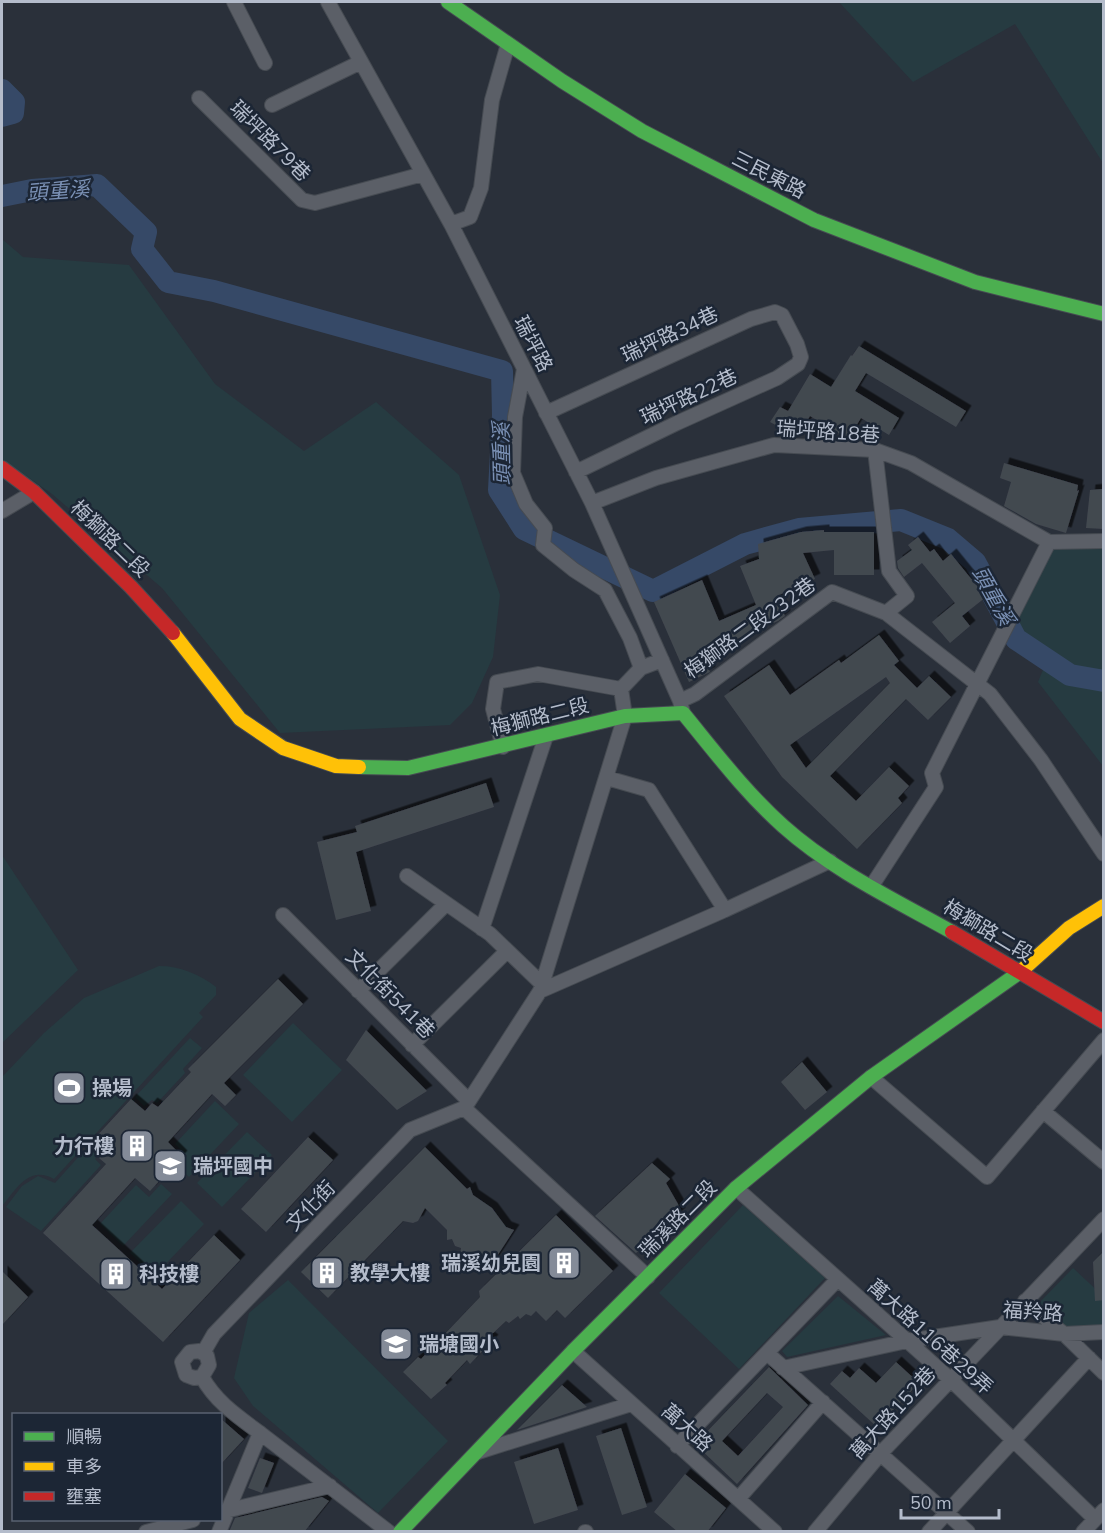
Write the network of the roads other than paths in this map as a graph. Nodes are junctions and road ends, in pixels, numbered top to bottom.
1 (234, 2) edge
2 (328, 2) edge
3 (448, 2) edge
4 (508, 44) junction
5 (361, 62) junction
6 (265, 63) dead end
7 (199, 98) dead end
8 (272, 105) dead end
9 (423, 174) junction
10 (451, 224) junction
11 (1104, 314) edge
12 (797, 344) joint
13 (524, 369) junction
14 (546, 412) junction
15 (875, 450) junction
16 (2, 468) edge
17 (576, 472) junction
18 (34, 492) junction
19 (592, 503) junction
20 (2, 511) edge
21 (1104, 541) edge
22 (1049, 542) junction
23 (886, 613) junction
24 (662, 660) junction
25 (641, 668) junction
26 (978, 684) junction
27 (621, 689) junction
28 (682, 707) junction
29 (625, 716) junction
30 (546, 736) junction
31 (503, 747) junction
32 (607, 778) junction
33 (1104, 854) edge
34 (830, 861) junction
35 (407, 876) dead end
36 (871, 887) junction
37 (446, 904) junction
38 (1104, 906) edge
39 (725, 910) junction
40 (283, 915) dead end
41 (482, 929) junction
42 (507, 951) junction
43 (1019, 973) junction
44 (541, 988) junction
45 (358, 990) junction
46 (1104, 1022) edge
47 (1104, 1040) edge
48 (412, 1045) junction
49 (871, 1077) junction
50 (467, 1105) junction
51 (1043, 1111) junction
52 (1104, 1162) edge
53 (736, 1188) junction
54 (1104, 1219) edge
55 (648, 1277) junction
56 (838, 1279) junction
57 (1025, 1301) junction
58 (1000, 1327) junction
59 (1104, 1332) edge
60 (1064, 1334) junction
61 (907, 1341) junction
62 (573, 1352) junction
63 (203, 1353) junction
64 (767, 1353) junction
65 (1098, 1365) edge
66 (783, 1368) junction
67 (202, 1377) junction
68 (950, 1379) junction
69 (823, 1402) junction
70 (632, 1404) junction
71 (260, 1433) junction
72 (1014, 1440) junction
73 (677, 1446) junction
74 (478, 1452) junction
75 (881, 1453) junction
76 (330, 1486) junction
77 (738, 1499) junction
78 (224, 1511) edge
79 (946, 1513) junction
80 (1099, 1514) edge
81 (189, 1521) edge
82 (146, 1532) edge
83 (389, 1532) edge
84 (400, 1532) edge
85 (775, 1532) edge
86 (816, 1532) edge
87 (929, 1532) edge
88 (968, 1532) edge
89 (1083, 1532) edge

1 - 6 street
2 - 5 street, 瑞坪路
3 - 4 street, 三民東路
4 - 10 street
4 - 11 street, 三民東路
5 - 8 street
5 - 9 street, 瑞坪路
7 - 9 street, 瑞坪路79巷
9 - 10 street, 瑞坪路
10 - 13 street, 瑞坪路
12 - 14 street, 瑞坪路34巷
12 - 17 street, 瑞坪路22巷
13 - 14 street, 瑞坪路
13 - 25 street
14 - 17 street, 瑞坪路
15 - 19 street, 瑞坪路18巷
15 - 22 street, 瑞坪路18巷
15 - 23 street
16 - 18 street, 梅獅路二段
17 - 19 street, 瑞坪路
18 - 20 street
18 - 31 street, 梅獅路二段
19 - 24 street, 瑞坪路
21 - 22 street
22 - 26 street
23 - 26 street
23 - 28 street, 梅獅路二段232巷
24 - 25 street
24 - 28 street, 瑞坪路
25 - 27 street
26 - 33 street
26 - 36 street
27 - 29 street
27 - 31 street
28 - 29 street, 梅獅路二段
28 - 34 street, 梅獅路二段
29 - 30 street, 梅獅路二段
29 - 32 street
30 - 31 street, 梅獅路二段
30 - 41 street
32 - 39 street
32 - 44 street
34 - 36 street, 梅獅路二段
34 - 39 street
35 - 37 street
36 - 43 street, 梅獅路二段
37 - 41 street
37 - 45 street
38 - 43 street, 瑞溪路二段
39 - 44 street
40 - 45 street, 文化街541巷
41 - 42 street
42 - 44 street
42 - 48 street
43 - 46 street, 梅獅路二段
43 - 49 street, 瑞溪路二段
44 - 50 street
45 - 48 street, 文化街541巷
47 - 51 street
48 - 50 street, 文化街541巷
49 - 51 street
49 - 53 street, 瑞溪路二段
50 - 55 street, 文化街541巷
50 - 63 street, 文化街
51 - 52 street
53 - 55 street, 瑞溪路二段
53 - 56 street, 萬大路116巷29弄
54 - 57 street, 萬大路152巷
55 - 62 street, 瑞溪路二段
56 - 61 street, 萬大路116巷29弄
56 - 64 street
57 - 58 street, 萬大路152巷
57 - 60 street
58 - 60 street, 福羚路
58 - 61 street, 福羚路
58 - 68 street, 萬大路152巷
59 - 60 street, 福羚路
60 - 65 street
61 - 66 street, 福羚路
61 - 68 street, 萬大路116巷29弄
62 - 70 street, 萬大路
62 - 74 street, 瑞溪路二段
63 - 67 street, 文化街
63 - 67 street
64 - 66 street
64 - 73 street
65 - 72 street
66 - 69 street
67 - 71 street
68 - 72 street, 萬大路116巷29弄
68 - 75 street, 萬大路152巷
69 - 75 street
69 - 77 street
70 - 73 street, 萬大路
70 - 74 street
71 - 76 street
71 - 78 street
72 - 79 street
72 - 80 street, 萬大路116巷29弄
73 - 77 street, 萬大路
74 - 84 street, 瑞溪路二段
75 - 79 street
75 - 86 street, 萬大路152巷
76 - 78 street
76 - 83 street
77 - 85 street, 萬大路
79 - 87 street
79 - 88 street
80 - 89 street
81 - 82 street

